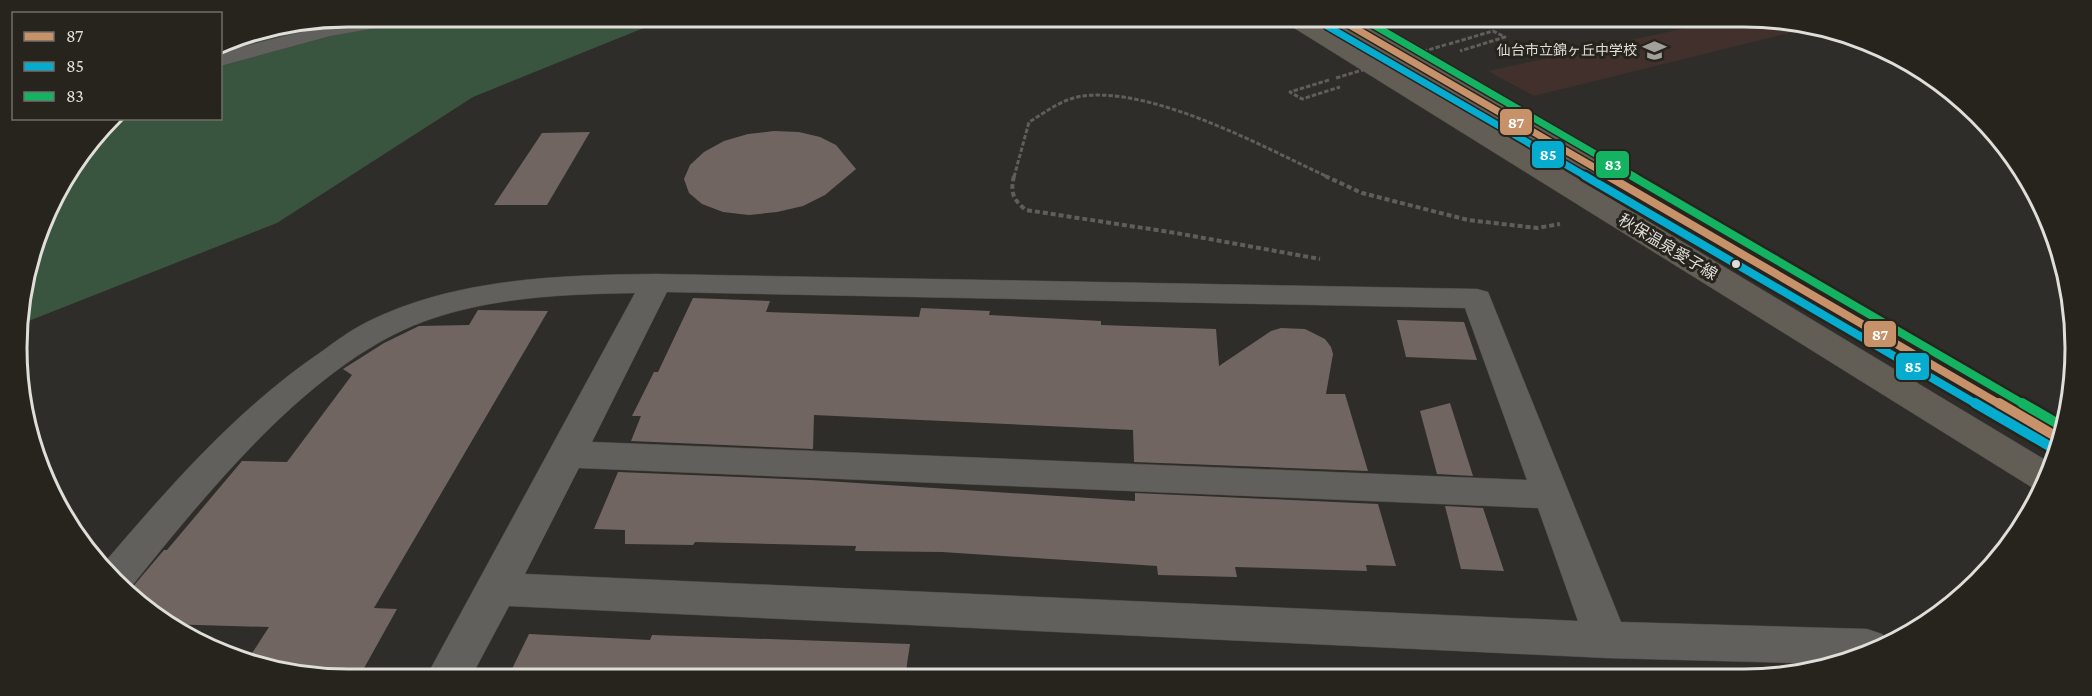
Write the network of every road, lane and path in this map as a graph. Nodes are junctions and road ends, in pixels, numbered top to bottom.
1 (1309, 27) edge
2 (1352, 27) edge
3 (337, 28) edge
4 (1466, 49) dead end
5 (222, 58) edge
6 (1344, 86) dead end
7 (1564, 223) dead end
8 (656, 284) junction
9 (1362, 297) junction
10 (2053, 435) edge
11 (566, 454) junction
12 (2040, 474) edge
13 (1552, 495) junction
14 (119, 573) edge
15 (497, 589) junction
16 (1606, 640) junction
17 (1862, 647) edge
18 (453, 669) edge

1 - 12 main road, 秋保温泉愛子線
2 - 10 main road, 秋保温泉愛子線
3 - 5 street
4 - 6 path, bridge
7 - 9 path
8 - 9 street
8 - 11 street
8 - 14 street
9 - 13 street
11 - 13 street
11 - 15 street
13 - 16 street
15 - 16 street
15 - 18 street
16 - 17 street

